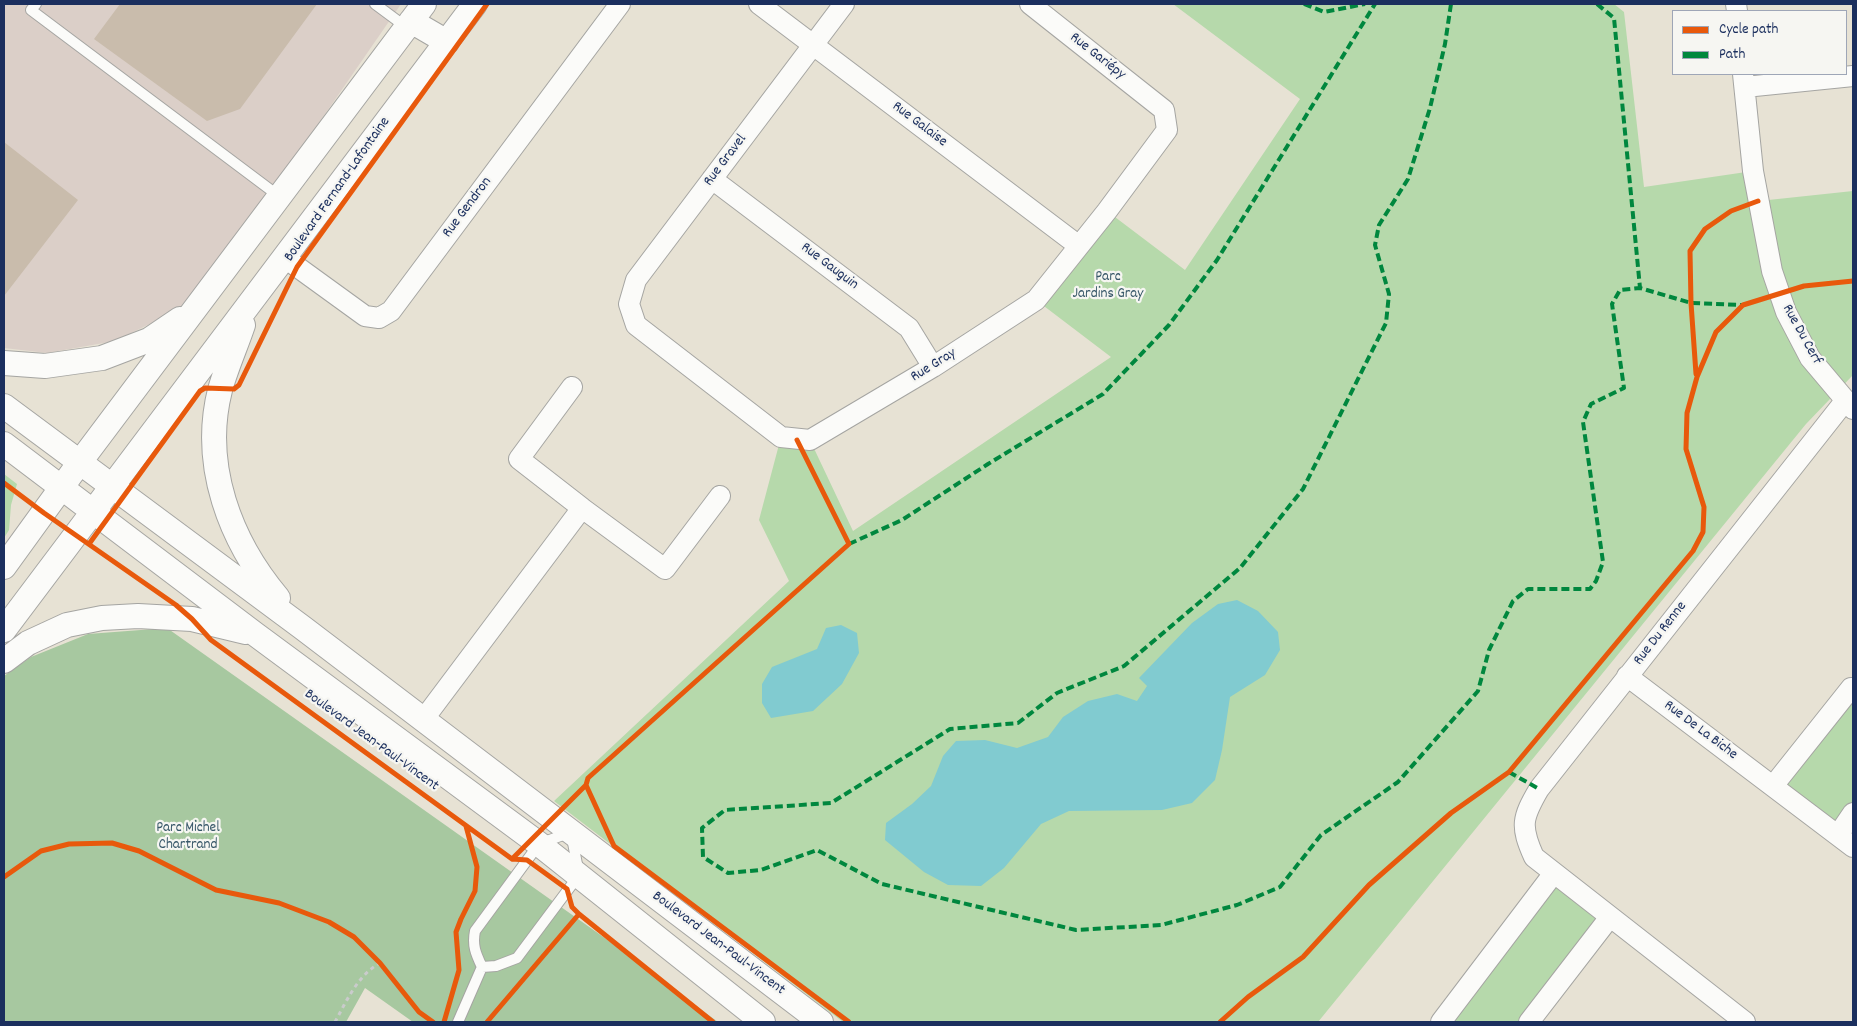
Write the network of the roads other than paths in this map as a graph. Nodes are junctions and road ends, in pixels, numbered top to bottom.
1 (36, 4) edge
2 (375, 4) edge
3 (475, 4) edge
4 (620, 4) edge
5 (759, 4) edge
6 (844, 4) edge
7 (1030, 4) edge
8 (416, 12) edge
9 (447, 42) junction
10 (814, 46) junction
11 (1853, 76) edge
12 (1744, 80) edge
13 (1164, 110) joint
14 (712, 179) junction
15 (280, 197) junction
16 (1079, 246) junction
17 (285, 258) junction
18 (251, 304) junction
19 (196, 309) junction
20 (636, 325) joint
21 (4, 362) edge
22 (933, 367) junction
23 (572, 387) dead end
24 (1849, 405) edge
25 (4, 406) edge
26 (4, 444) edge
27 (80, 462) junction
28 (112, 486) junction
29 (62, 489) junction
30 (720, 496) dead end
31 (582, 508) junction
32 (92, 512) junction
33 (4, 567) edge
34 (303, 628) junction
35 (4, 630) edge
36 (255, 634) junction
37 (4, 661) edge
38 (1627, 676) junction
39 (1853, 688) edge
40 (423, 720) junction
41 (405, 745) junction
42 (1773, 786) junction
43 (1853, 813) edge
44 (571, 832) junction
45 (1845, 841) edge
46 (539, 844) junction
47 (1554, 874) junction
48 (578, 875) junction
49 (1610, 917) junction
50 (482, 967) junction
51 (458, 1022) edge
52 (763, 1022) edge
53 (821, 1022) edge
54 (1441, 1022) edge
55 (1529, 1022) edge
56 (1745, 1022) edge

1 - 15 lane
2 - 8 lane
3 - 9 street, Boulevard Fernand-Lafontaine
4 - 17 street, Rue Gendron
5 - 10 street, Rue Galaise
6 - 10 street, Rue Gravel
7 - 13 street, Rue Gariépy
8 - 9 street
8 - 15 street
9 - 17 street, Boulevard Fernand-Lafontaine
10 - 14 street, Rue Gravel
10 - 16 street, Rue Galaise
11 - 12 street
12 - 24 street, Rue Du Cerf
13 - 16 street, Rue Gray
14 - 20 street, Rue Gravel
14 - 22 street, Rue Gauguin
15 - 19 street
16 - 22 street, Rue Gray
17 - 18 street, Boulevard Fernand-Lafontaine
18 - 28 street, Boulevard Fernand-Lafontaine
18 - 34 street
19 - 21 street
19 - 27 street
20 - 22 street, Rue Gray
23 - 31 street
24 - 38 street, Rue Du Renne
25 - 27 street, Boulevard Jean-Paul-Vincent
26 - 29 street, Boulevard Jean-Paul-Vincent
27 - 28 street, Boulevard Jean-Paul-Vincent
27 - 29 street
28 - 32 street, Boulevard Fernand-Lafontaine
28 - 34 street, Boulevard Jean-Paul-Vincent
29 - 32 street, Boulevard Jean-Paul-Vincent
29 - 33 street
30 - 31 street
31 - 40 street
32 - 35 street, Boulevard Fernand-Lafontaine
32 - 36 street, Boulevard Jean-Paul-Vincent
34 - 40 street, Boulevard Jean-Paul-Vincent
36 - 37 street
36 - 41 street, Boulevard Jean-Paul-Vincent
38 - 42 street, Rue De La Biche
38 - 47 street, Rue Du Renne
39 - 42 street
40 - 41 street, Boulevard Jean-Paul-Vincent
40 - 44 street, Boulevard Jean-Paul-Vincent
41 - 46 street, Boulevard Jean-Paul-Vincent
42 - 45 street, Rue De La Biche
43 - 45 street, Rue De La Biche
44 - 46 lane
44 - 48 lane
44 - 53 street, Boulevard Jean-Paul-Vincent
46 - 48 street, Boulevard Jean-Paul-Vincent
46 - 50 lane
47 - 49 street, Rue Du Renne
47 - 54 street
48 - 50 lane
48 - 52 street, Boulevard Jean-Paul-Vincent
49 - 55 street
49 - 56 street, Rue Du Renne
50 - 51 lane

